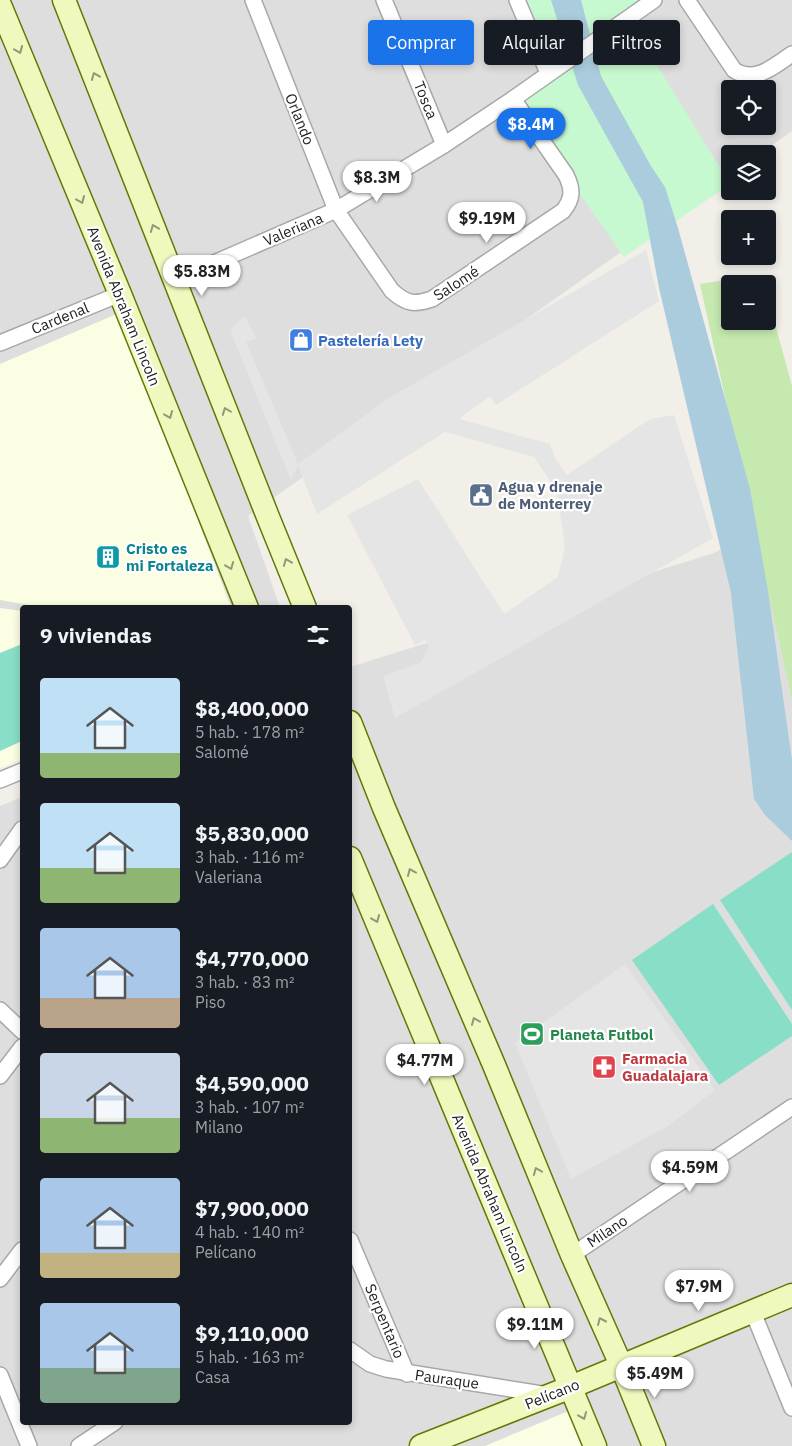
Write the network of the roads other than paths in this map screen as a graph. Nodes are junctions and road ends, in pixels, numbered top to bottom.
1 (64, 0) edge
2 (253, 0) edge
3 (384, 0) edge
4 (517, 0) edge
5 (654, 0) edge
6 (687, 0) edge
7 (0, 5) edge
8 (792, 54) edge
9 (548, 73) junction
10 (513, 99) junction
11 (444, 145) junction
12 (336, 210) junction
13 (175, 280) junction
14 (120, 294) junction
15 (411, 303) joint
16 (0, 343) edge
17 (246, 605) edge
18 (304, 605) edge
19 (352, 727) edge
20 (20, 772) edge
21 (0, 780) edge
22 (20, 833) edge
23 (0, 860) edge
24 (352, 863) edge
25 (0, 1010) edge
26 (20, 1030) edge
27 (20, 1050) edge
28 (0, 1076) edge
29 (792, 1107) edge
30 (352, 1245) edge
31 (20, 1253) edge
32 (572, 1255) junction
33 (0, 1279) edge
34 (792, 1295) edge
35 (752, 1310) junction
36 (352, 1351) edge
37 (621, 1365) junction
38 (408, 1374) junction
39 (0, 1375) edge
40 (571, 1387) junction
41 (549, 1396) junction
42 (792, 1408) edge
43 (20, 1422) edge
44 (21, 1425) edge
45 (110, 1425) edge
46 (30, 1446) edge
47 (79, 1446) edge
48 (422, 1446) edge
49 (595, 1446) edge
50 (654, 1446) edge

13 -> 1 main road
2 - 12 street, Orlando
3 - 11 street, Tosca
4 - 9 street
5 - 9 street, Valeriana
6 - 8 street
7 -> 14 main road, Avenida Abraham Lincoln
9 - 10 street, Valeriana
10 - 11 street, Valeriana
10 - 15 street, Salomé
11 - 12 street, Valeriana
12 - 13 street, Valeriana
12 - 15 street, Orlando
18 -> 13 main road
14 - 16 street, Cardenal
14 -> 17 main road, Avenida Abraham Lincoln
32 -> 19 main road
20 - 21 street
22 - 23 street
24 -> 40 main road, Avenida Abraham Lincoln
25 - 26 street
27 - 28 street
29 - 32 street, Milano
30 - 38 street, Serpentario
31 - 33 street
37 -> 32 main road
34 - 35 main road, Pelícano
35 - 37 main road, Pelícano
35 - 42 street
36 - 38 street, Pauraque
37 - 40 main road, Pelícano
37 - 50 main road
38 - 41 street, Pauraque
39 - 43 street
40 - 41 main road, Pelícano
40 -> 49 main road, Avenida Abraham Lincoln
41 - 48 main road, Pelícano
44 - 46 street
45 - 47 street

